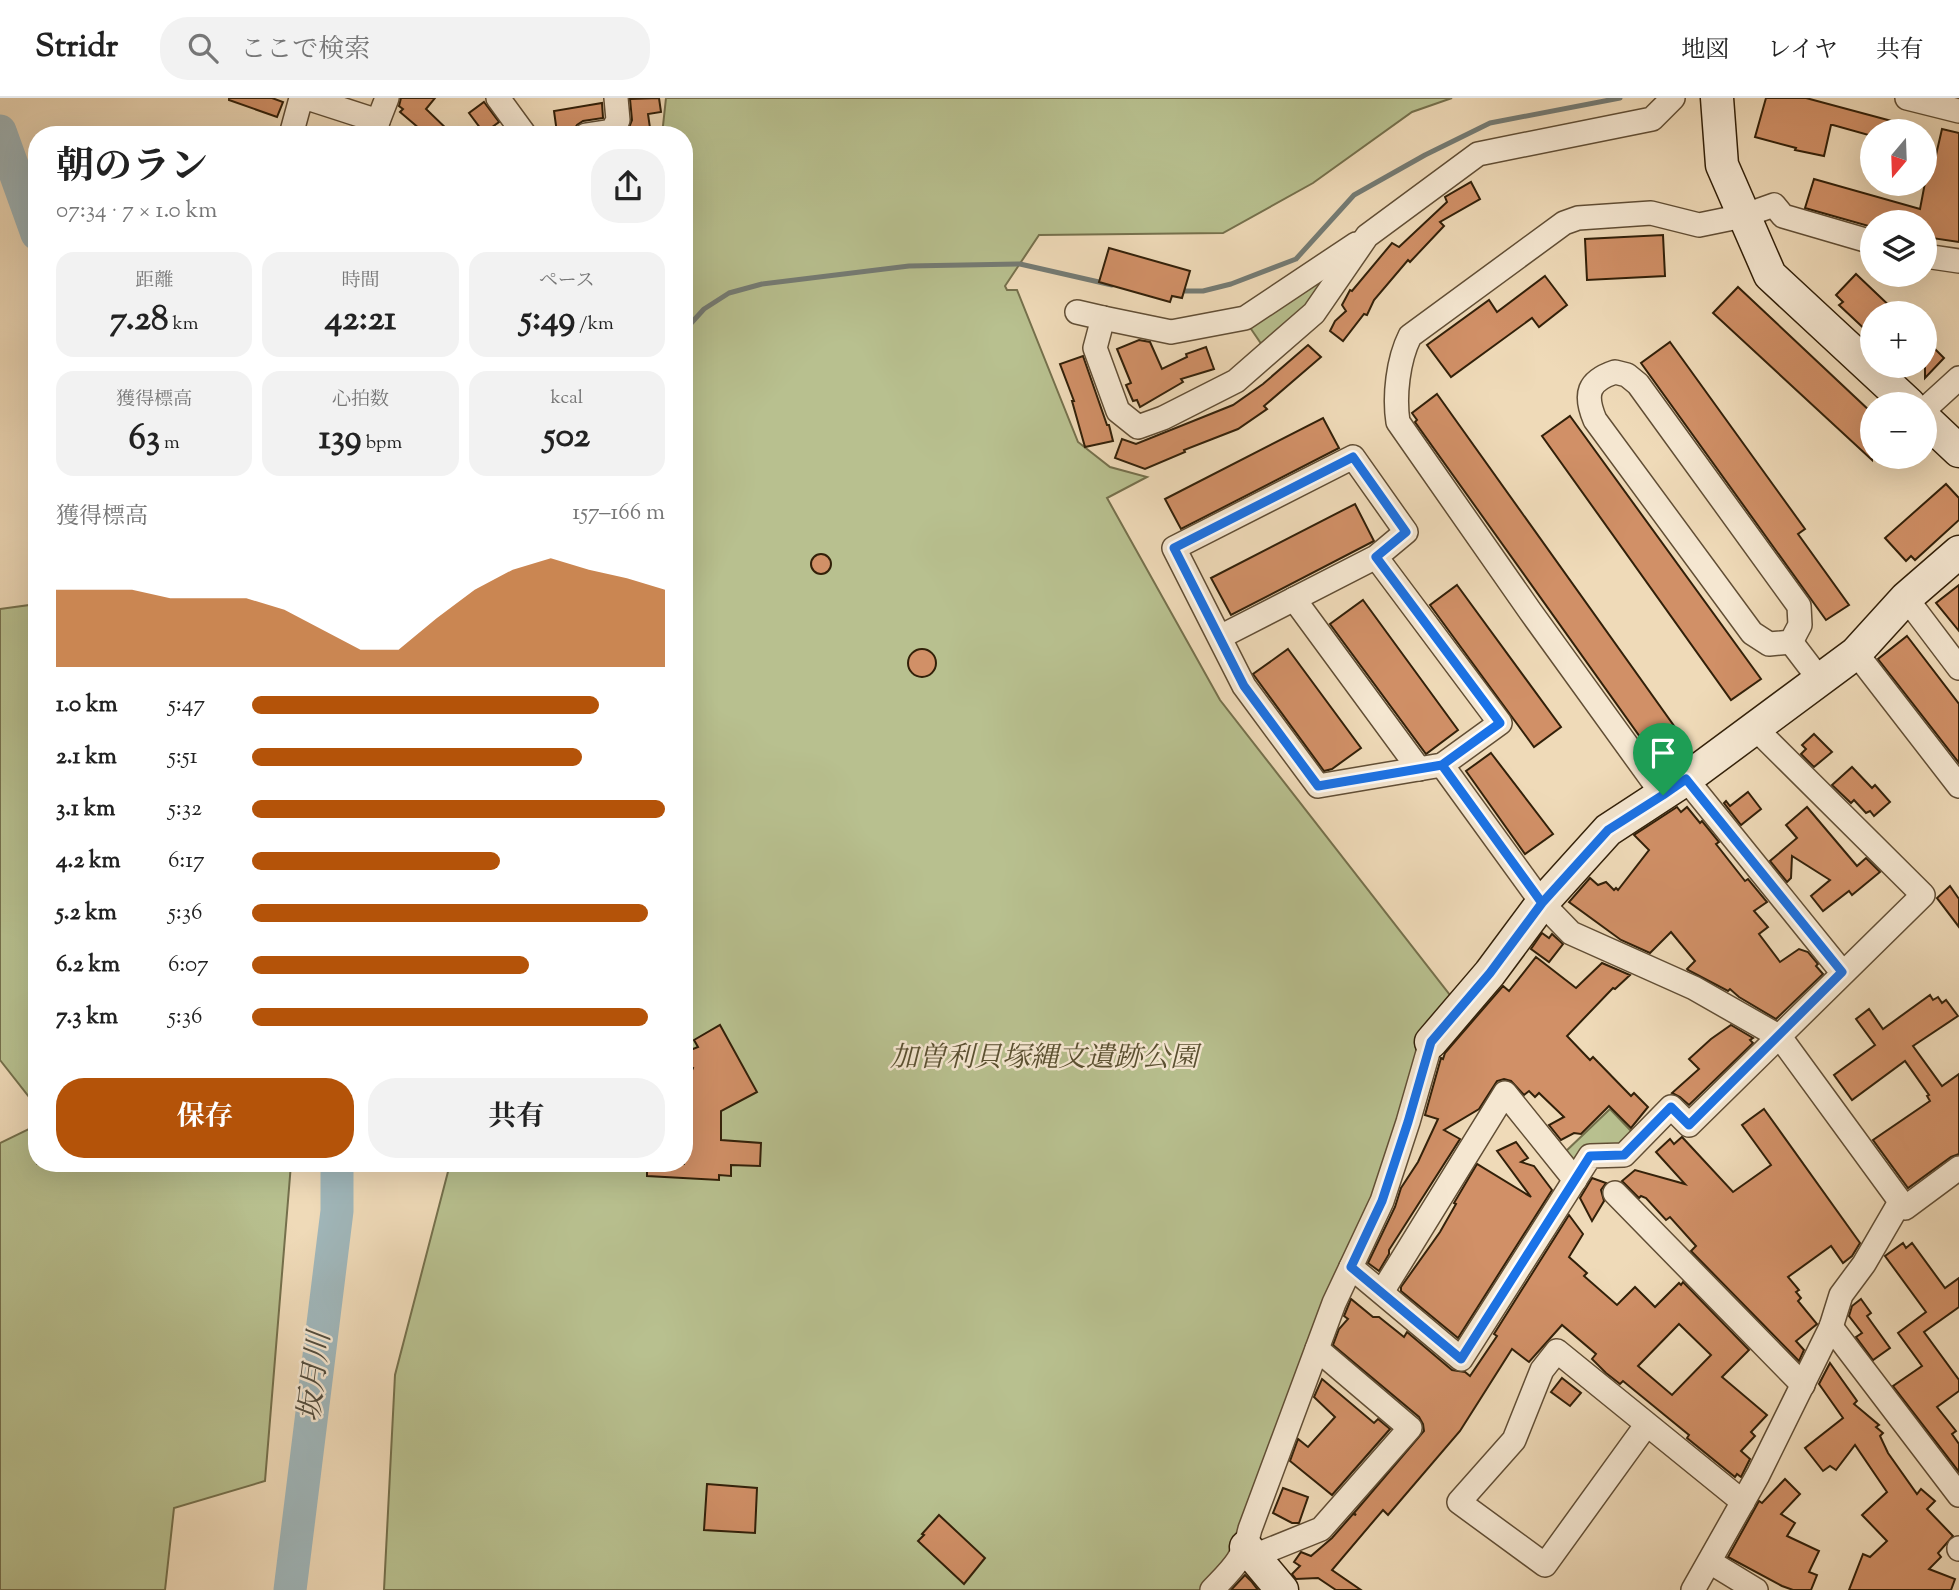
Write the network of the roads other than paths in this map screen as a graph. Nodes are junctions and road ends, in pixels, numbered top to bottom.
1 (387, 98) edge
2 (498, 98) edge
3 (616, 98) edge
4 (1673, 98) edge
5 (1717, 98) edge
6 (1907, 98) edge
7 (1959, 111) edge
8 (293, 126) edge
9 (371, 126) edge
10 (377, 126) edge
11 (518, 126) edge
12 (615, 126) edge
13 (1743, 216) junction
14 (1367, 236) junction
15 (1860, 238) edge
16 (1937, 258) edge
17 (1959, 261) edge
18 (1077, 312) dead end
19 (1103, 318) junction
20 (1959, 378) edge
21 (1896, 392) edge
22 (1937, 398) edge
23 (1937, 430) edge
24 (1959, 451) edge
25 (1959, 552) edge
26 (1376, 557) junction
27 (1906, 598) junction
28 (1294, 599) junction
29 (1220, 637) junction
30 (1791, 642) junction
31 (1856, 653) junction
32 (1956, 658) edge
33 (1820, 680) junction
34 (1756, 729) junction
35 (1442, 765) junction
36 (1419, 769) junction
37 (1959, 786) edge
38 (1675, 787) junction
39 (1542, 903) junction
40 (1842, 972) junction
41 (1780, 1037) junction
42 (1431, 1042) joint
43 (1959, 1168) edge
44 (1575, 1180) junction
45 (1615, 1193) dead end
46 (1900, 1202) junction
47 (1351, 1267) junction
48 (1382, 1292) junction
49 (1831, 1326) junction
50 (1317, 1349) junction
51 (1803, 1385) junction
52 (1647, 1424) junction
53 (1959, 1494) edge
54 (1743, 1502) junction
55 (1250, 1551) junction
56 (1710, 1562) junction
57 (1212, 1590) edge
58 (1282, 1590) edge
59 (1693, 1590) edge
60 (1756, 1590) edge

1 - 10 street
2 - 11 street
3 - 12 street
4 - 14 street
5 - 13 street
6 - 7 street
8 - 9 street
13 - 15 street
13 - 21 street
13 - 38 street
14 - 19 street
14 - 19 street
16 - 17 street
18 - 19 street
20 - 22 street
23 - 24 street
25 - 27 street
26 - 28 street
26 - 29 street
26 - 35 street
27 - 31 street
27 - 32 street
28 - 29 street
28 - 36 street
29 - 36 street
30 - 30 street
30 - 33 street
31 - 33 street
31 - 37 street
33 - 34 street
34 - 38 street
34 - 40 street
35 - 36 street
35 - 39 street
38 - 39 street
38 - 40 street
39 - 41 street
39 - 42 street
40 - 41 street
41 - 44 street
41 - 46 street
42 - 47 street
43 - 46 street
44 - 48 street
44 - 48 street
45 - 51 street
46 - 49 street
47 - 48 street
47 - 50 street
49 - 51 street
49 - 53 street
50 - 55 street
50 - 55 street
51 - 54 street
52 - 52 street
52 - 54 street
54 - 56 street
55 - 57 street
55 - 58 street
56 - 59 street
56 - 60 street

